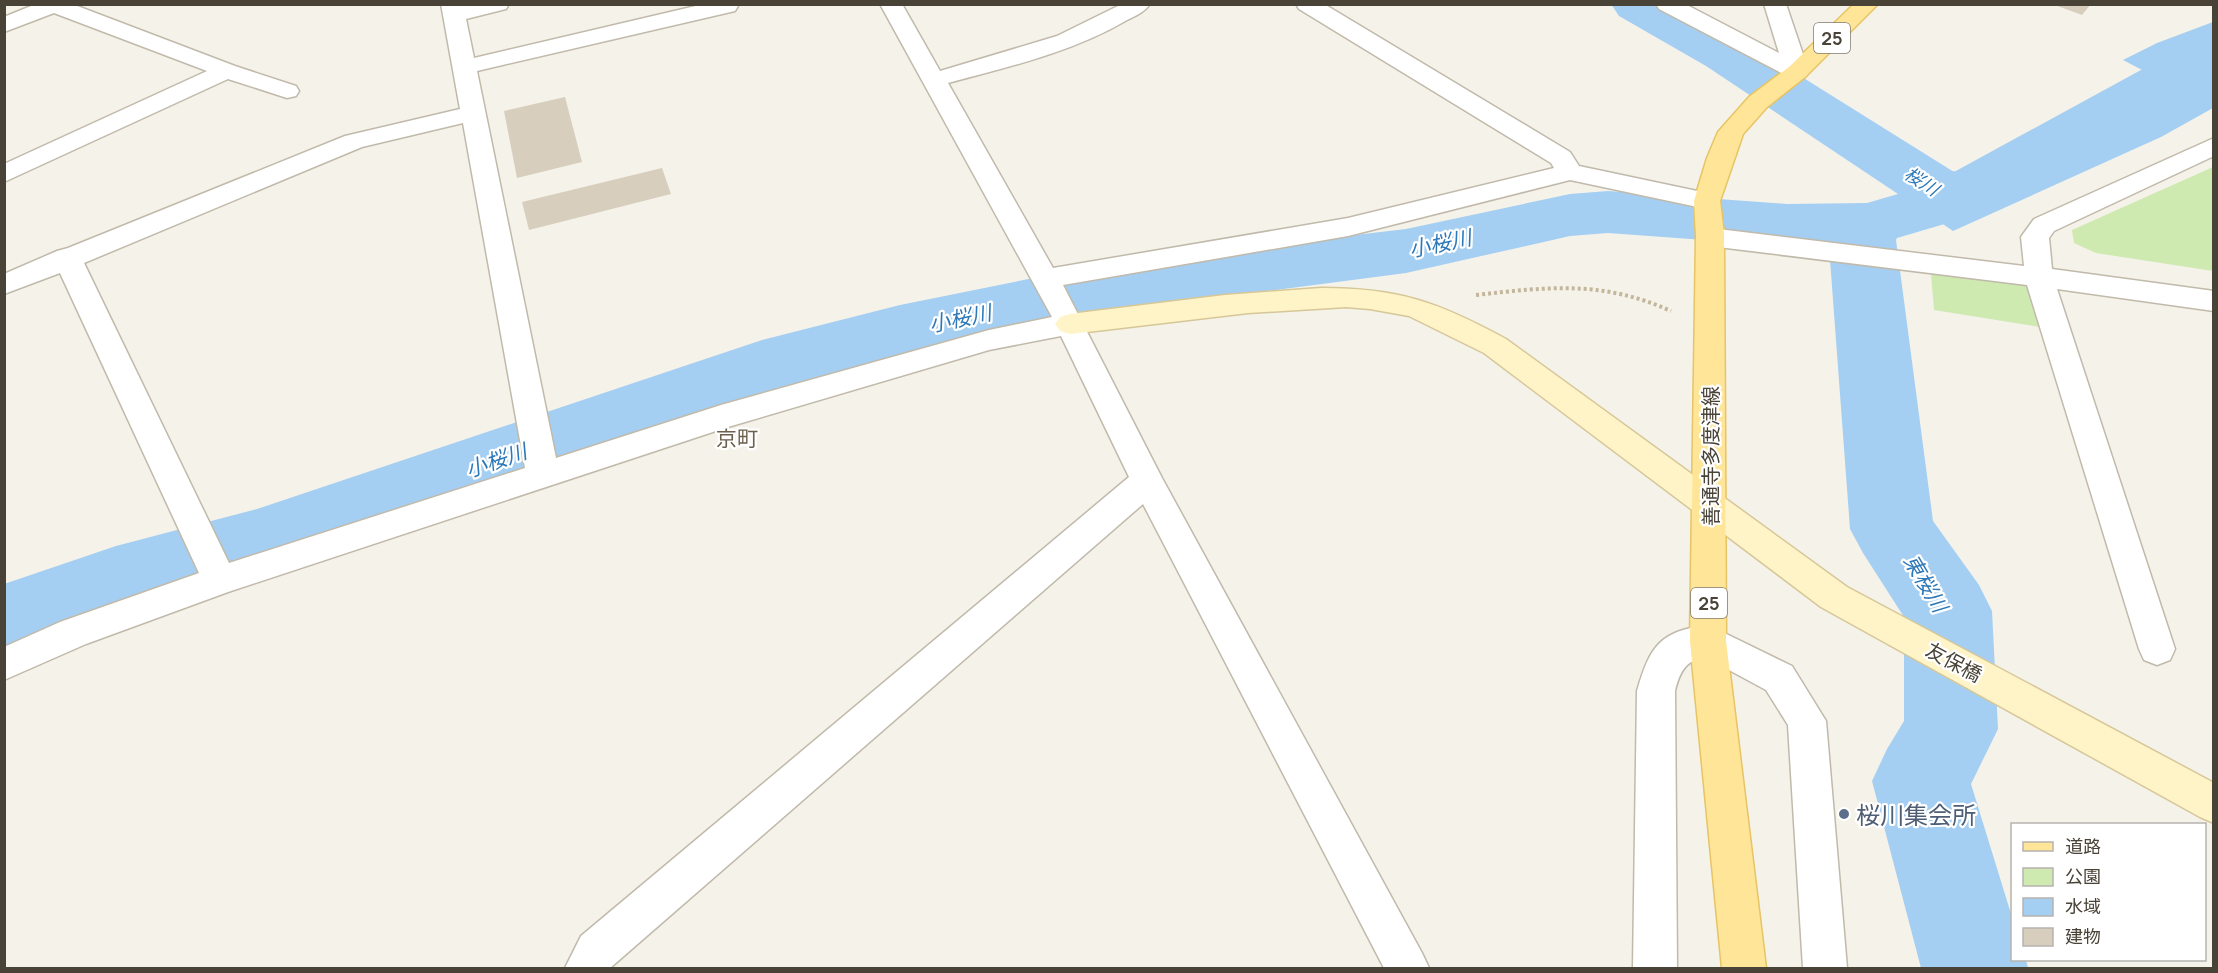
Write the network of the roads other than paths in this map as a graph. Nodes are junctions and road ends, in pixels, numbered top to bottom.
1 (498, 4) edge
2 (891, 4) edge
3 (1139, 4) edge
4 (1307, 4) edge
5 (1667, 4) edge
6 (1775, 4) edge
7 (1868, 4) edge
8 (51, 5) edge
9 (727, 6) dead end
10 (453, 10) edge
11 (4, 25) edge
12 (464, 67) junction
13 (227, 71) junction
14 (1797, 72) junction
15 (933, 80) junction
16 (287, 91) dead end
17 (473, 113) junction
18 (2214, 146) edge
19 (9, 166) edge
20 (1570, 172) junction
21 (1709, 219) junction
22 (67, 257) junction
23 (2039, 277) junction
24 (1046, 280) junction
25 (4, 285) edge
26 (2214, 301) edge
27 (1066, 316) junction
28 (538, 456) junction
29 (1148, 481) junction
30 (1710, 505) junction
31 (213, 565) junction
32 (1708, 641) junction
33 (2157, 649) dead end
34 (4, 664) edge
35 (2214, 804) edge
36 (587, 969) edge
37 (1407, 969) edge
38 (1655, 969) edge
39 (1744, 969) edge
40 (1825, 969) edge

1 - 10 street
2 - 15 street
3 - 15 street
4 - 20 street
5 - 14 street
6 - 14 street
7 - 14 main road, 善通寺多度津線 / 25
8 - 11 street
8 - 13 street
9 - 12 street
10 - 12 street
12 - 17 street
13 - 16 street
13 - 19 street
14 - 21 main road, 善通寺多度津線 / 25
15 - 24 street
17 - 22 street
17 - 28 street
18 - 23 street
20 - 21 street
20 - 24 street
21 - 23 street
21 - 30 main road, 善通寺多度津線 / 25
22 - 25 street
22 - 31 street
23 - 26 street
23 - 33 street
24 - 27 street
27 - 28 street
27 - 29 street
27 - 30 street, 友保橋
28 - 31 street
29 - 36 street
29 - 37 street
30 - 32 main road, 善通寺多度津線 / 25
30 - 35 street, 友保橋
31 - 34 street
32 - 38 street
32 - 39 main road, 善通寺多度津線 / 25
32 - 40 street

